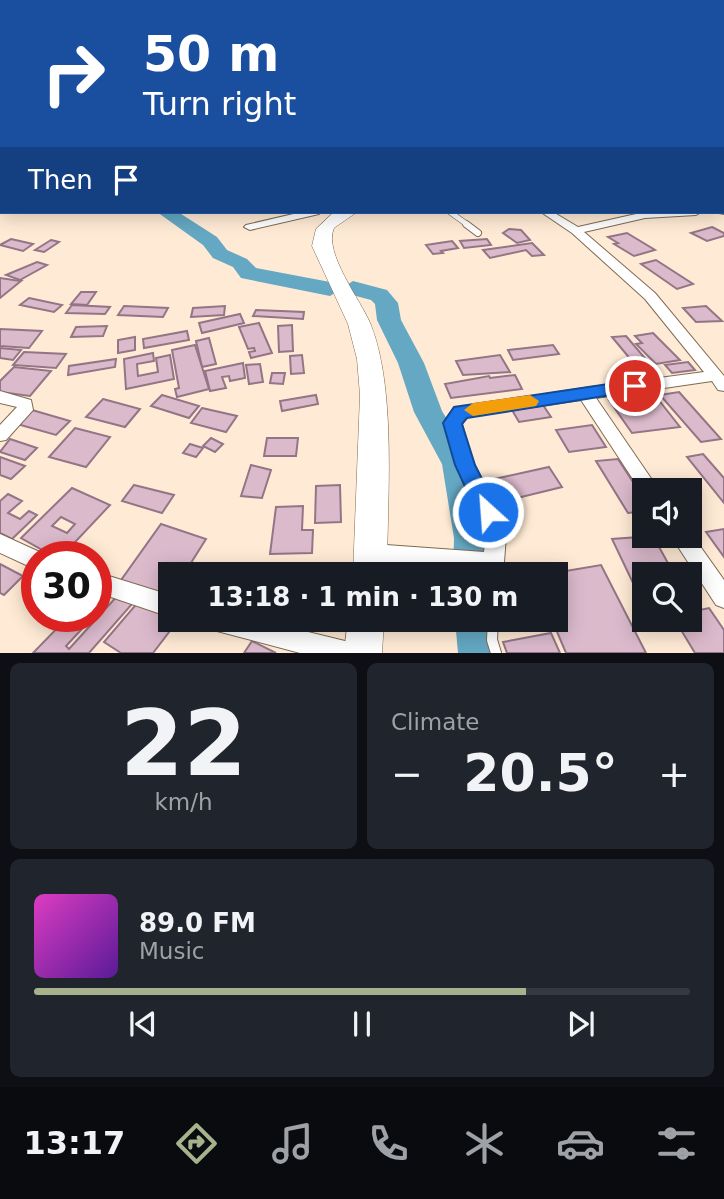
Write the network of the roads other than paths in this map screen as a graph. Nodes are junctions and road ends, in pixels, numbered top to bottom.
1 (306, 214) edge
2 (342, 214) edge
3 (453, 214) edge
4 (549, 214) edge
5 (662, 214) edge
6 (250, 227) dead end
7 (576, 231) junction
8 (478, 233) dead end
9 (718, 381) edge
10 (584, 393) junction
11 (0, 397) edge
12 (0, 435) edge
13 (642, 478) edge
14 (0, 543) edge
15 (689, 548) edge
16 (21, 553) edge
17 (371, 562) edge
18 (392, 562) edge
19 (470, 562) edge
20 (492, 562) edge
21 (112, 587) edge
22 (724, 598) edge
23 (158, 602) edge
24 (264, 632) edge
25 (365, 632) edge
26 (492, 632) edge
27 (345, 653) edge
28 (363, 653) edge
29 (496, 653) edge

1 - 6 street
2 - 17 main road
3 - 8 lane
4 - 7 street
5 - 7 street
7 - 9 street
9 - 10 street
10 - 13 street
10 - 20 street
11 - 12 street
14 - 16 street
15 - 22 street
18 - 19 street
21 - 23 street
24 - 27 street
25 - 28 main road
26 - 29 lane

